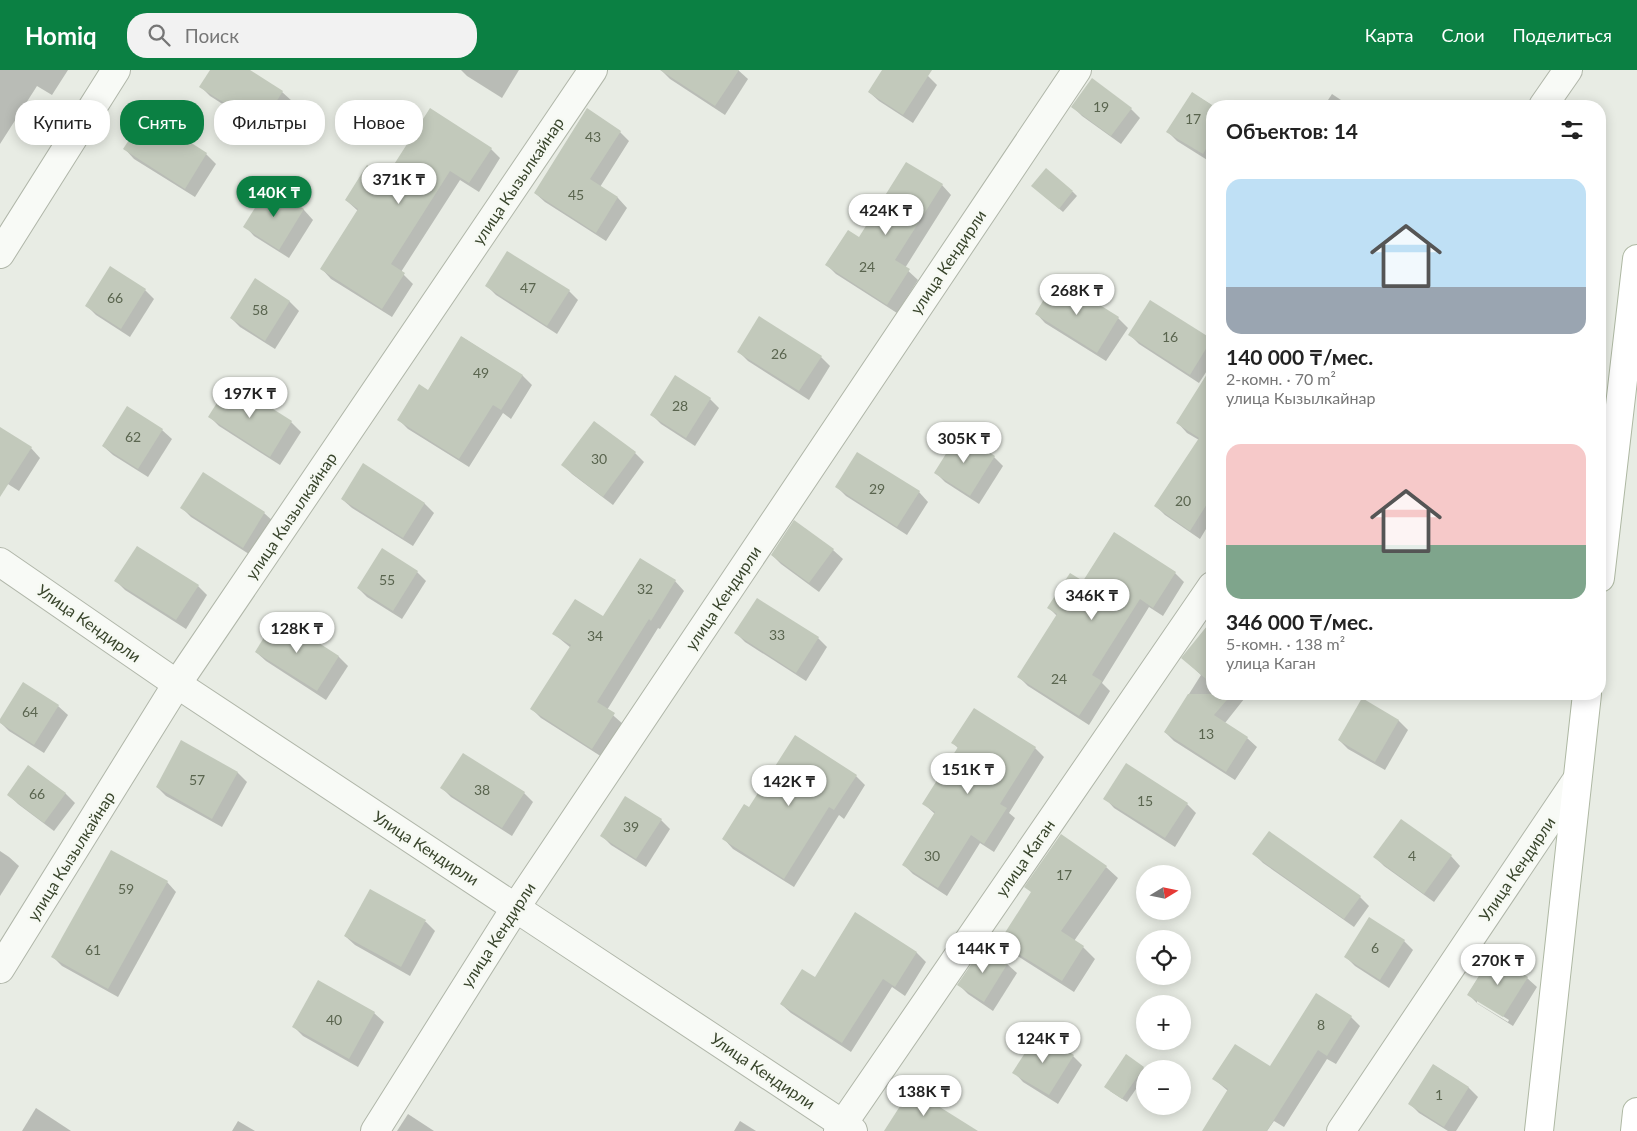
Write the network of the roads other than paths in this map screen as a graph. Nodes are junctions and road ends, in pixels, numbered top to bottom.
1 (116, 70) edge
2 (593, 70) edge
3 (1077, 70) edge
4 (1568, 70) edge
5 (1547, 100) edge
6 (0, 254) edge
7 (1637, 259) edge
8 (1606, 526) edge
9 (0, 562) edge
10 (1206, 595) edge
11 (178, 684) junction
12 (1585, 700) edge
13 (1576, 781) junction
14 (516, 907) junction
15 (0, 969) edge
16 (1637, 1112) edge
17 (844, 1129) edge
18 (375, 1131) edge
19 (1341, 1131) edge
20 (1539, 1131) edge
21 (1635, 1131) edge

1 - 6 street
2 - 11 street, улица Кызылкайнар
3 - 14 street, улица Кендирли
4 - 5 street
7 - 8 main road
9 - 11 street, Улица Кендирли
10 - 17 street, улица Каган
11 - 14 street, Улица Кендирли
11 - 15 street, улица Кызылкайнар
12 - 13 main road
13 - 19 street, Улица Кендирли
13 - 20 main road
14 - 17 street, Улица Кендирли
14 - 18 street, улица Кендирли
16 - 21 main road

